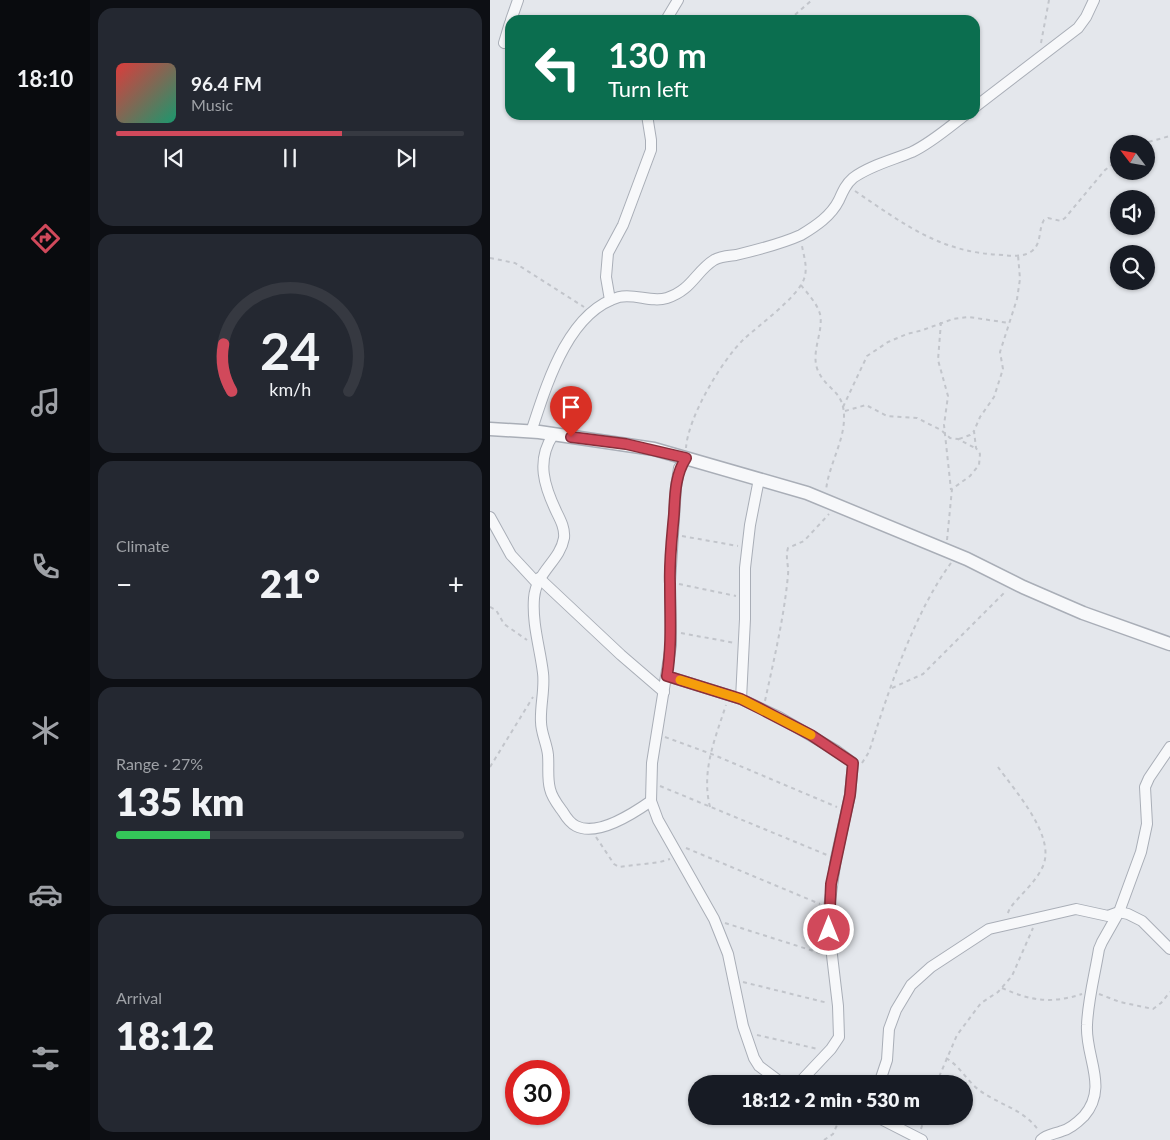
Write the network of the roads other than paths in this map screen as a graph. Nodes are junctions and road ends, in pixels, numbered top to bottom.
1 (518, 0) edge
2 (678, 0) edge
3 (1094, 0) edge
4 (512, 15) edge
5 (669, 15) edge
6 (505, 39) edge
7 (504, 43) dead end
8 (980, 103) edge
9 (648, 120) edge
10 (958, 120) edge
11 (610, 300) junction
12 (490, 429) edge
13 (532, 432) junction
14 (553, 435) junction
15 (686, 458) junction
16 (759, 479) junction
17 (490, 517) edge
18 (538, 581) junction
19 (1170, 644) edge
20 (667, 676) junction
21 (664, 692) junction
22 (741, 699) junction
23 (1170, 747) edge
24 (651, 801) junction
25 (1119, 912) junction
26 (1170, 949) edge
27 (771, 1075) edge
28 (807, 1075) edge
29 (884, 1075) edge
30 (893, 1125) edge
31 (920, 1139) edge
32 (1042, 1139) edge

1 - 4 street
2 - 5 street
3 - 8 street
6 - 7 street
9 - 11 street
10 - 11 street
11 - 13 street
12 - 13 street
13 - 14 street
14 - 15 street
14 - 18 street
15 - 16 street
15 - 20 street
16 - 19 street
16 - 22 street
17 - 18 street
18 - 21 street
18 - 24 street
20 - 21 street
20 - 22 street
21 - 24 street
22 - 28 street
23 - 25 street
24 - 27 street
25 - 26 street
25 - 29 street
25 - 32 street
30 - 31 street

